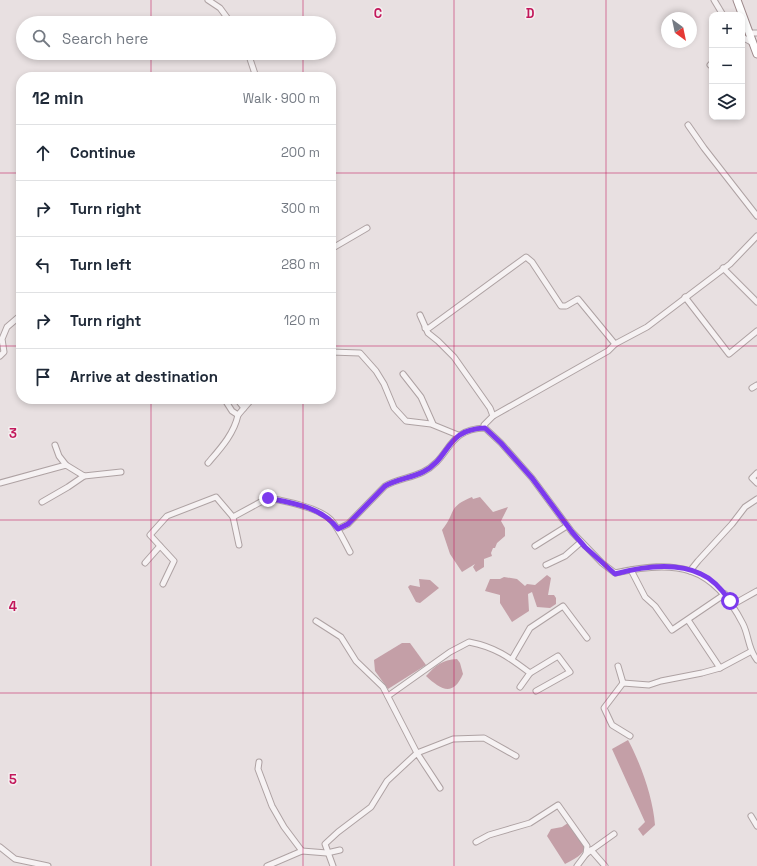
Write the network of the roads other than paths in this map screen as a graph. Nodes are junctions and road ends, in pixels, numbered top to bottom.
1 (208, 0) edge
2 (714, 0) edge
3 (737, 0) edge
4 (721, 12) edge
5 (739, 12) edge
6 (226, 16) edge
7 (757, 33) edge
8 (745, 37) edge
9 (745, 38) edge
10 (757, 54) edge
11 (250, 60) edge
12 (254, 72) edge
13 (688, 125) dead end
14 (757, 216) edge
15 (367, 228) dead end
16 (757, 236) edge
17 (336, 246) edge
18 (723, 268) junction
19 (686, 296) junction
20 (757, 302) edge
21 (420, 315) dead end
22 (16, 319) edge
23 (426, 328) junction
24 (757, 331) edge
25 (615, 344) junction
26 (336, 352) edge
27 (0, 356) edge
28 (403, 374) dead end
29 (228, 404) edge
30 (241, 404) edge
31 (248, 404) edge
32 (244, 408) junction
33 (238, 415) junction
34 (493, 416) junction
35 (433, 424) junction
36 (485, 428) junction
37 (458, 435) junction
38 (55, 445) dead end
39 (208, 463) dead end
40 (66, 465) junction
41 (121, 472) dead end
42 (757, 473) edge
43 (84, 476) junction
44 (0, 483) edge
45 (757, 484) edge
46 (757, 500) edge
47 (42, 502) dead end
48 (233, 517) junction
49 (567, 526) junction
50 (338, 529) junction
51 (581, 542) junction
52 (239, 545) dead end
53 (160, 546) junction
54 (535, 546) dead end
55 (350, 552) dead end
56 (145, 562) dead end
57 (546, 565) dead end
58 (631, 570) junction
59 (690, 571) junction
60 (163, 584) dead end
61 (757, 590) edge
62 (725, 594) junction
63 (732, 605) junction
64 (688, 620) junction
65 (316, 621) dead end
66 (587, 638) dead end
67 (750, 652) junction
68 (512, 659) junction
69 (757, 660) edge
70 (618, 666) dead end
71 (720, 668) junction
72 (530, 673) junction
73 (623, 683) junction
74 (520, 687) dead end
75 (536, 691) dead end
76 (388, 696) junction
77 (630, 736) dead end
78 (417, 753) junction
79 (516, 756) dead end
80 (260, 762) dead end
81 (440, 788) dead end
82 (751, 816) dead end
83 (757, 826) edge
84 (614, 834) dead end
85 (476, 842) dead end
86 (0, 847) edge
87 (340, 850) dead end
88 (591, 850) junction
89 (302, 851) junction
90 (327, 852) junction
91 (586, 854) junction
92 (48, 866) edge
93 (267, 866) edge
94 (333, 866) edge
95 (577, 866) edge
96 (605, 866) edge

1 - 6 street
2 - 4 street
3 - 5 highway
7 - 8 street
9 - 10 highway
11 - 12 street
13 - 14 street
15 - 17 street
16 - 18 street
18 - 19 street
18 - 20 street
19 - 24 street
19 - 25 street
21 - 23 street
22 - 27 street
23 - 25 street
23 - 34 street
25 - 34 street
26 - 35 street
28 - 35 street
29 - 33 street
30 - 32 street
31 - 32 street
32 - 33 street
33 - 39 street
34 - 36 street
35 - 37 street
36 - 37 street
36 - 49 street
37 - 50 street
38 - 40 street
40 - 43 street
40 - 44 street
41 - 43 street
42 - 45 street
43 - 47 street
46 - 59 street
48 - 50 street
48 - 52 street
48 - 53 street
49 - 51 street
49 - 54 street
50 - 55 street
51 - 57 street
51 - 58 street
53 - 56 street
53 - 60 street
58 - 59 street
58 - 64 street
59 - 62 street
61 - 63 street
62 - 63 street
62 - 64 street
63 - 67 street
64 - 71 street
65 - 76 street
66 - 68 street
67 - 69 street
67 - 71 street
68 - 72 street
68 - 76 street
70 - 73 street
71 - 73 street
72 - 74 street
72 - 75 street
73 - 77 street
76 - 78 street
78 - 79 street
78 - 81 street
78 - 90 street
80 - 89 street
82 - 83 street
84 - 88 street
85 - 91 street
86 - 92 street
87 - 90 street
88 - 91 street
88 - 96 street
89 - 90 street
89 - 93 street
90 - 94 street
91 - 95 street

